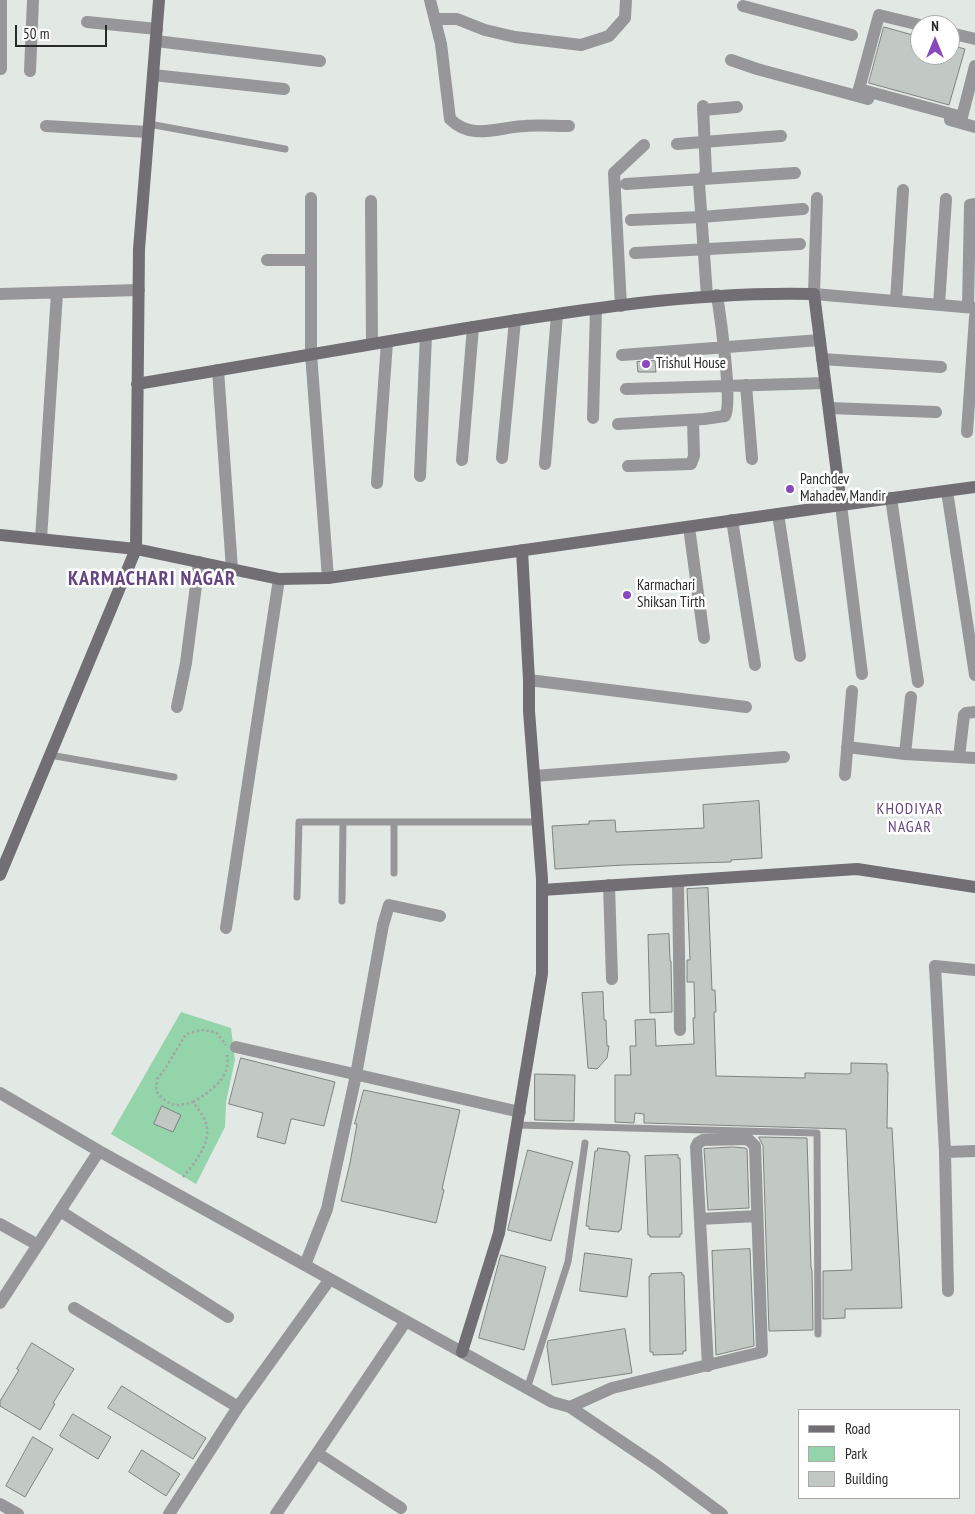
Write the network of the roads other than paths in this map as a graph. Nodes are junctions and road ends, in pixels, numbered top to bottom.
1 (1, 0) edge
2 (33, 0) edge
3 (159, 0) edge
4 (430, 0) edge
5 (626, 0) edge
6 (743, 6) edge
7 (435, 19) junction
8 (88, 22) dead end
9 (910, 23) edge
10 (156, 35) junction
11 (852, 35) dead end
12 (960, 35) edge
13 (975, 39) edge
14 (731, 60) dead end
15 (320, 61) dead end
16 (975, 66) edge
17 (1, 69) dead end
18 (30, 71) dead end
19 (153, 75) junction
20 (284, 89) dead end
21 (737, 107) dead end
22 (46, 126) dead end
23 (568, 126) dead end
24 (975, 127) edge
25 (149, 128) junction
26 (781, 136) dead end
27 (704, 141) junction
28 (677, 144) dead end
29 (644, 145) dead end
30 (285, 149) dead end
31 (795, 173) dead end
32 (700, 180) junction
33 (626, 184) dead end
34 (903, 190) dead end
35 (311, 198) dead end
36 (817, 198) dead end
37 (946, 199) dead end
38 (371, 201) dead end
39 (975, 204) edge
40 (803, 209) dead end
41 (701, 217) junction
42 (631, 220) dead end
43 (800, 244) dead end
44 (703, 249) junction
45 (635, 253) dead end
46 (267, 260) dead end
47 (311, 260) junction
48 (139, 290) junction
49 (57, 292) junction
50 (0, 294) edge
51 (814, 294) junction
52 (712, 295) junction
53 (896, 301) junction
54 (939, 305) junction
55 (621, 306) junction
56 (596, 309) junction
57 (973, 311) edge
58 (557, 314) junction
59 (515, 320) junction
60 (473, 327) junction
61 (426, 335) junction
62 (820, 340) junction
63 (387, 342) junction
64 (372, 344) junction
65 (723, 348) junction
66 (311, 354) junction
67 (622, 355) dead end
68 (822, 359) junction
69 (941, 367) dead end
70 (218, 370) junction
71 (825, 383) junction
72 (137, 384) junction
73 (746, 385) junction
74 (727, 386) junction
75 (626, 390) dead end
76 (829, 408) junction
77 (936, 412) dead end
78 (593, 418) dead end
79 (693, 420) junction
80 (618, 424) dead end
81 (967, 432) dead end
82 (502, 458) dead end
83 (752, 459) dead end
84 (462, 460) dead end
85 (545, 464) dead end
86 (628, 466) dead end
87 (420, 476) dead end
88 (377, 483) dead end
89 (975, 488) edge
90 (947, 491) junction
91 (891, 498) junction
92 (841, 505) junction
93 (778, 514) junction
94 (732, 520) junction
95 (688, 526) junction
96 (0, 535) edge
97 (41, 539) junction
98 (136, 549) junction
99 (522, 550) junction
100 (199, 562) junction
101 (232, 570) junction
102 (328, 578) junction
103 (279, 580) junction
104 (704, 638) dead end
105 (800, 656) dead end
106 (755, 665) dead end
107 (862, 674) dead end
108 (975, 675) edge
109 (529, 680) junction
110 (918, 682) dead end
111 (852, 691) dead end
112 (912, 698) dead end
113 (177, 707) dead end
114 (746, 707) dead end
115 (975, 712) edge
116 (847, 747) junction
117 (905, 754) junction
118 (50, 755) junction
119 (784, 757) dead end
120 (959, 757) junction
121 (975, 758) edge
122 (845, 775) dead end
123 (534, 776) junction
124 (174, 777) dead end
125 (343, 822) junction
126 (394, 822) junction
127 (538, 822) junction
128 (394, 873) dead end
129 (0, 876) edge
130 (678, 881) junction
131 (609, 886) junction
132 (975, 887) edge
133 (542, 890) junction
134 (297, 897) dead end
135 (342, 901) dead end
136 (440, 916) dead end
137 (226, 928) dead end
138 (975, 970) edge
139 (612, 979) dead end
140 (680, 1030) dead end
141 (236, 1047) dead end
142 (356, 1075) junction
143 (0, 1093) edge
144 (518, 1119) junction
145 (585, 1143) dead end
146 (99, 1150) junction
147 (975, 1151) edge
148 (945, 1152) junction
149 (60, 1211) junction
150 (757, 1216) junction
151 (700, 1219) junction
152 (0, 1224) edge
153 (38, 1245) junction
154 (304, 1265) junction
155 (330, 1279) junction
156 (948, 1291) dead end
157 (0, 1301) edge
158 (74, 1308) dead end
159 (228, 1317) dead end
160 (406, 1321) junction
161 (818, 1334) dead end
162 (462, 1352) junction
163 (708, 1366) junction
164 (528, 1389) junction
165 (238, 1407) junction
166 (570, 1407) junction
167 (317, 1453) junction
168 (0, 1504) edge
169 (402, 1508) dead end
170 (18, 1514) edge
171 (169, 1514) edge
172 (276, 1514) edge
173 (722, 1514) edge

1 - 17 street
2 - 18 street
3 - 10 street
4 - 7 street
5 - 7 street
6 - 11 street
7 - 23 street
8 - 10 street
9 - 16 street
10 - 15 street
10 - 19 street
12 - 13 street
14 - 24 street
19 - 20 street
19 - 25 street
21 - 27 street
22 - 25 street
25 - 30 lane
25 - 48 street
26 - 27 street
27 - 28 street
27 - 32 street
29 - 55 street
31 - 32 street
32 - 33 street
32 - 41 street
34 - 53 street
35 - 47 street
36 - 51 street
37 - 54 street
38 - 64 street
39 - 57 street
40 - 41 street
41 - 42 street
41 - 44 street
43 - 44 street
44 - 45 street
44 - 52 street
46 - 47 street
47 - 66 street
48 - 49 street
48 - 72 street
49 - 50 street
49 - 97 street
51 - 52 street
51 - 53 street
51 - 62 street
52 - 55 street
52 - 65 street
53 - 54 street
54 - 57 street
55 - 56 street
56 - 58 street
56 - 78 street
57 - 81 street
58 - 59 street
58 - 85 street
59 - 60 street
59 - 82 street
60 - 61 street
60 - 84 street
61 - 63 street
61 - 87 street
62 - 65 street
62 - 68 street
63 - 64 street
63 - 88 street
64 - 66 street
65 - 67 street
65 - 74 street
66 - 70 street
66 - 102 street
68 - 69 street
68 - 71 street
70 - 72 street
70 - 101 street
71 - 73 street
71 - 76 street
72 - 98 street
73 - 74 street
73 - 83 street
74 - 75 street
74 - 79 street
76 - 77 street
76 - 92 street
79 - 80 street
79 - 86 street
89 - 90 street
90 - 91 street
90 - 108 street
91 - 92 street
91 - 110 street
92 - 93 street
92 - 107 street
93 - 94 street
93 - 105 street
94 - 95 street
94 - 106 street
95 - 99 street
95 - 104 street
96 - 97 street
97 - 98 street
98 - 100 street
98 - 118 street
99 - 102 street
99 - 109 street
100 - 101 street
100 - 113 street
101 - 103 street
102 - 103 street
103 - 137 street
109 - 114 street
109 - 123 street
111 - 116 street
112 - 117 street
115 - 120 street
116 - 117 street
116 - 122 street
117 - 120 street
118 - 124 lane
118 - 129 street
119 - 123 street
120 - 121 street
123 - 127 street
125 - 126 lane
125 - 134 lane
125 - 135 lane
126 - 127 lane
126 - 128 lane
127 - 133 street
130 - 131 street
130 - 132 street
130 - 140 street
131 - 133 street
131 - 139 street
133 - 144 street
136 - 142 street
138 - 148 street
141 - 142 street
142 - 144 street
142 - 154 street
143 - 146 street
144 - 161 lane
144 - 162 street
145 - 164 lane
146 - 149 street
146 - 154 street
147 - 148 street
148 - 156 street
149 - 153 street
149 - 159 street
150 - 151 street
150 - 151 street
150 - 163 street
151 - 163 street
152 - 153 street
153 - 157 street
154 - 155 street
155 - 160 street
155 - 165 street
158 - 165 street
160 - 162 street
160 - 167 street
162 - 164 street
163 - 166 street
164 - 166 street
165 - 171 street
166 - 173 street
167 - 169 street
167 - 172 street
168 - 170 street

